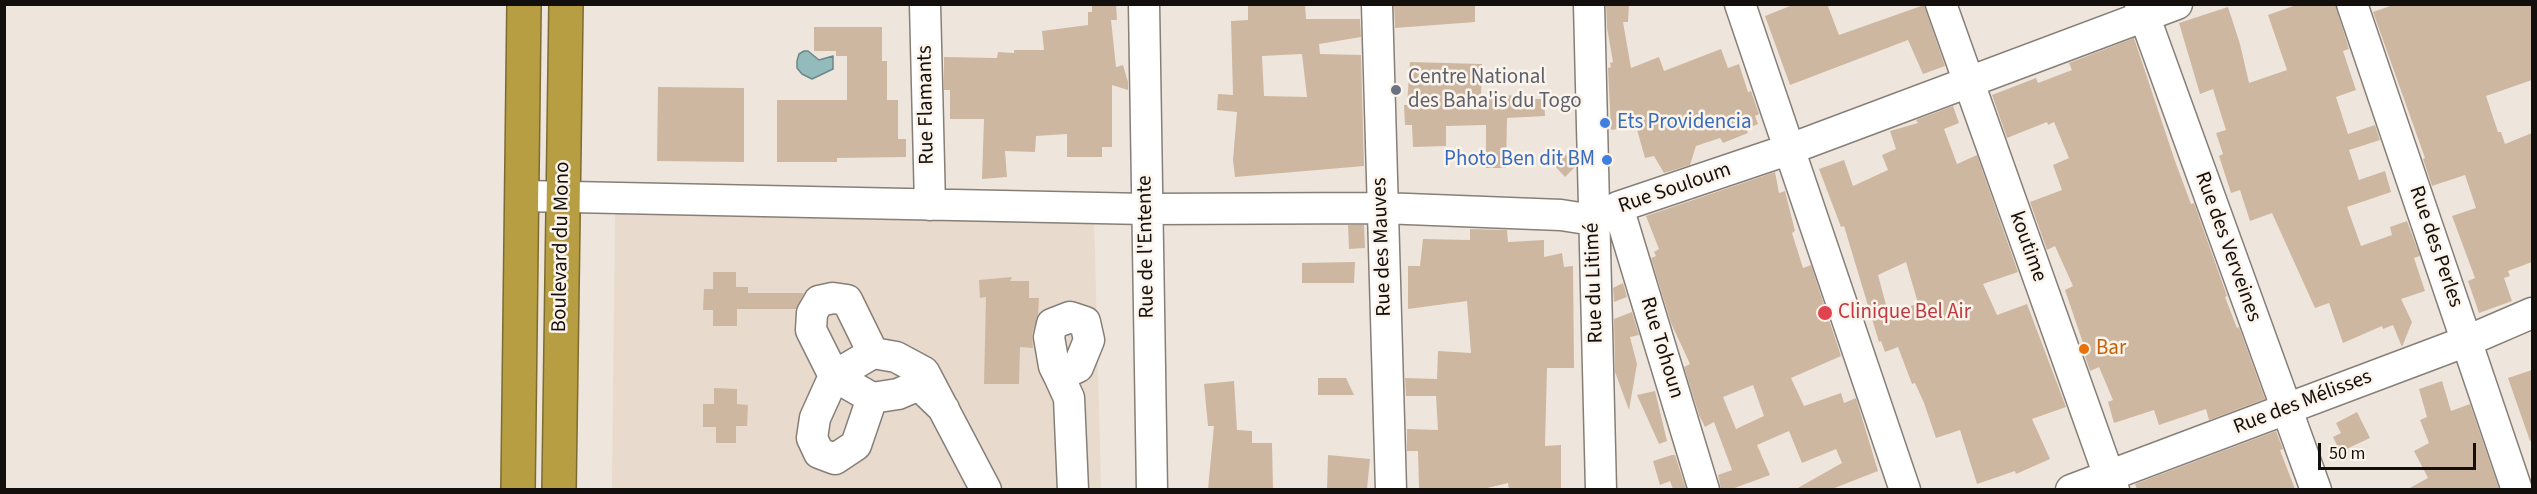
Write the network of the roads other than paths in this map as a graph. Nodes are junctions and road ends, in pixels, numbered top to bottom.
1 (524, 4) edge
2 (566, 4) edge
3 (925, 4) edge
4 (1144, 4) edge
5 (1377, 4) edge
6 (1589, 4) edge
7 (1740, 4) edge
8 (1941, 4) edge
9 (2177, 4) edge
10 (2352, 4) edge
11 (2142, 11) edge
12 (1968, 83) junction
13 (1790, 149) junction
14 (523, 196) junction
15 (563, 196) junction
16 (930, 205) junction
17 (1382, 208) junction
18 (1146, 209) junction
19 (1606, 213) junction
20 (2532, 313) edge
21 (2467, 341) junction
22 (873, 353) junction
23 (834, 376) junction
24 (1059, 376) dead end
25 (872, 398) junction
26 (944, 409) junction
27 (2285, 409) junction
28 (2112, 483) edge
29 (518, 489) edge
30 (559, 489) edge
31 (986, 489) edge
32 (1073, 489) edge
33 (1152, 489) edge
34 (1391, 489) edge
35 (1601, 489) edge
36 (1704, 489) edge
37 (1905, 489) edge
38 (2071, 489) edge
39 (2316, 489) edge
40 (2517, 489) edge

1 - 14 highway, Boulevard du Mono
2 - 15 highway, Boulevard du Mono
3 - 16 street, Rue Flamants
4 - 18 street, Rue de l'Entente
5 - 17 street, Rue des Mauves
6 - 19 street, Rue du Litimé
7 - 13 street
8 - 12 street, koutime
9 - 11 street, Rue Souloum
10 - 21 street, Rue des Perles
11 - 12 street, Rue Souloum
11 - 27 street, Rue des Verveines
12 - 13 street, Rue Souloum
12 - 28 street, koutime
13 - 19 street, Rue Souloum
13 - 37 street
14 - 15 street, Rue Souloum
14 - 29 highway, Boulevard du Mono
15 - 16 street, Rue Souloum
15 - 30 highway, Boulevard du Mono
16 - 18 street, Rue Souloum
17 - 18 street, Rue Souloum
17 - 19 street, Rue Souloum
17 - 34 street, Rue des Mauves
18 - 33 street, Rue de l'Entente
19 - 35 street, Rue du Litimé
19 - 36 street, Rue Tohoun
20 - 21 street, Rue des Mélisses
21 - 27 street, Rue des Mélisses
21 - 40 street, Rue des Perles
22 - 23 street
22 - 23 street
22 - 26 street
23 - 25 street
23 - 25 street
24 - 32 street
25 - 26 street
26 - 31 street
27 - 28 street, Rue des Mélisses
27 - 39 street, Rue des Verveines
28 - 38 street, Rue des Mélisses

